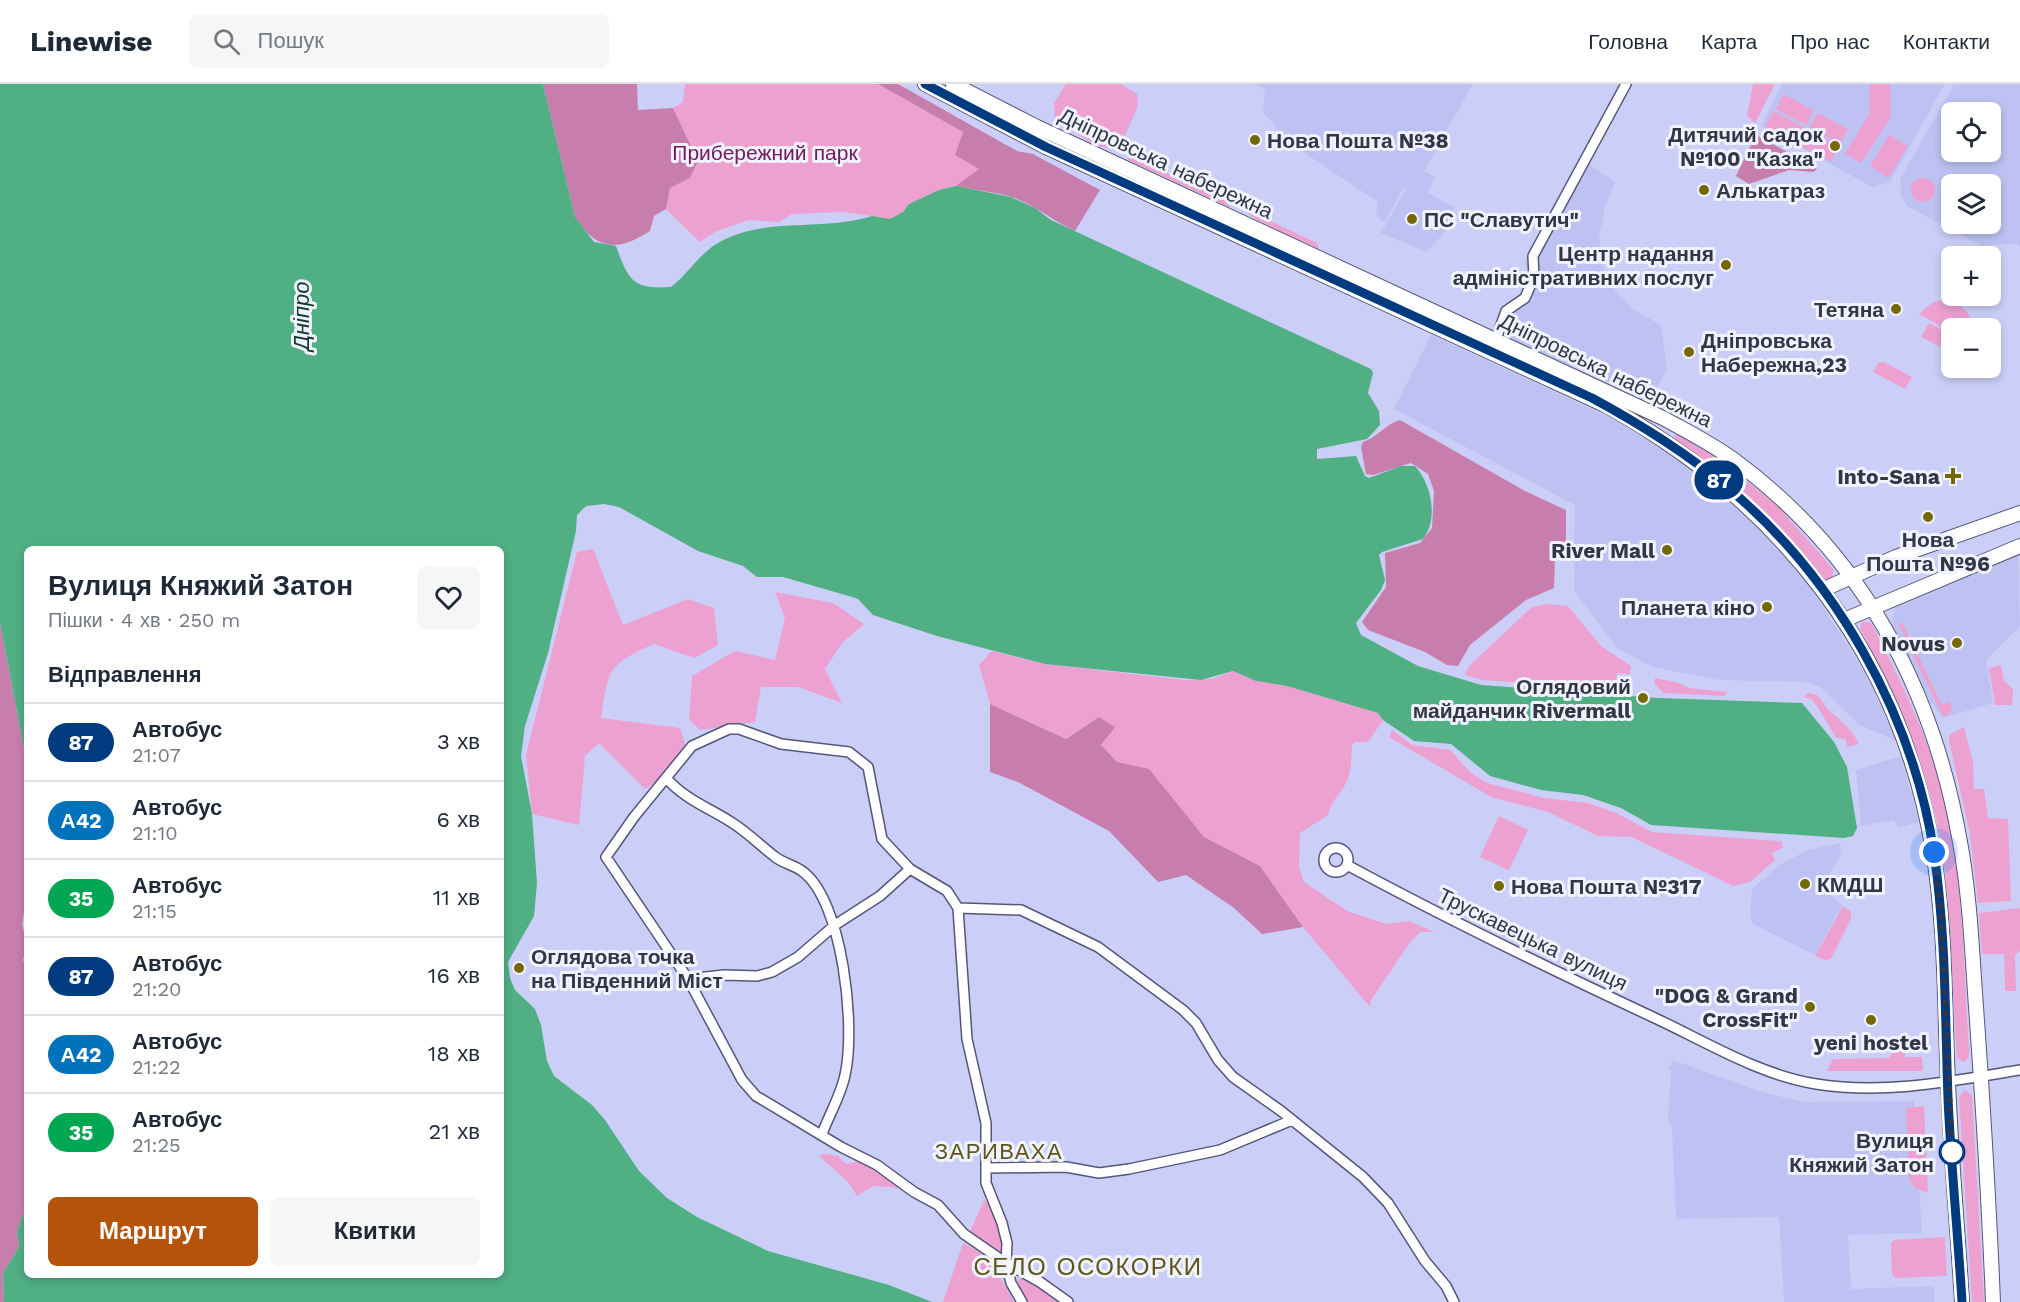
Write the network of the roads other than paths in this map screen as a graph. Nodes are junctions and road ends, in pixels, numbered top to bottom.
1 (925, 84) edge
2 (953, 84) edge
3 (1626, 84) edge
4 (1496, 339) junction
5 (2020, 513) edge
6 (2020, 546) edge
7 (1851, 576) junction
8 (1822, 590) junction
9 (1872, 608) junction
10 (1844, 620) junction
11 (667, 779) junction
12 (1347, 865) dead end
13 (910, 869) junction
14 (958, 908) junction
15 (835, 925) junction
16 (688, 979) junction
17 (2020, 1070) edge
18 (1981, 1076) junction
19 (1948, 1082) junction
20 (1292, 1120) junction
21 (822, 1134) junction
22 (986, 1168) junction
23 (1006, 1263) junction
24 (1022, 1302) edge
25 (1068, 1302) edge
26 (1454, 1302) edge
27 (1962, 1302) edge
28 (1993, 1302) edge

1 - 8 main road, Дніпровська набережна
2 - 4 main road, Дніпровська набережна
3 - 4 street
4 - 7 main road, Дніпровська набережна
5 - 7 main road
6 - 9 main road
7 - 8 main road
7 - 9 main road, Дніпровська набережна
8 - 10 main road, Дніпровська набережна
9 - 10 main road
9 - 18 main road, Дніпровська набережна
10 - 19 main road, Дніпровська набережна
11 - 13 street
11 - 15 street
11 - 16 street
12 - 19 street, Трускавецька вулиця
13 - 14 street
13 - 15 street
14 - 20 street
14 - 22 street
15 - 16 street
15 - 21 street
16 - 21 street
17 - 18 street
18 - 19 street
18 - 28 main road, Дніпровська набережна
19 - 27 main road, Дніпровська набережна
20 - 22 street
20 - 26 street
21 - 23 street
22 - 23 street
23 - 24 street
23 - 25 street

